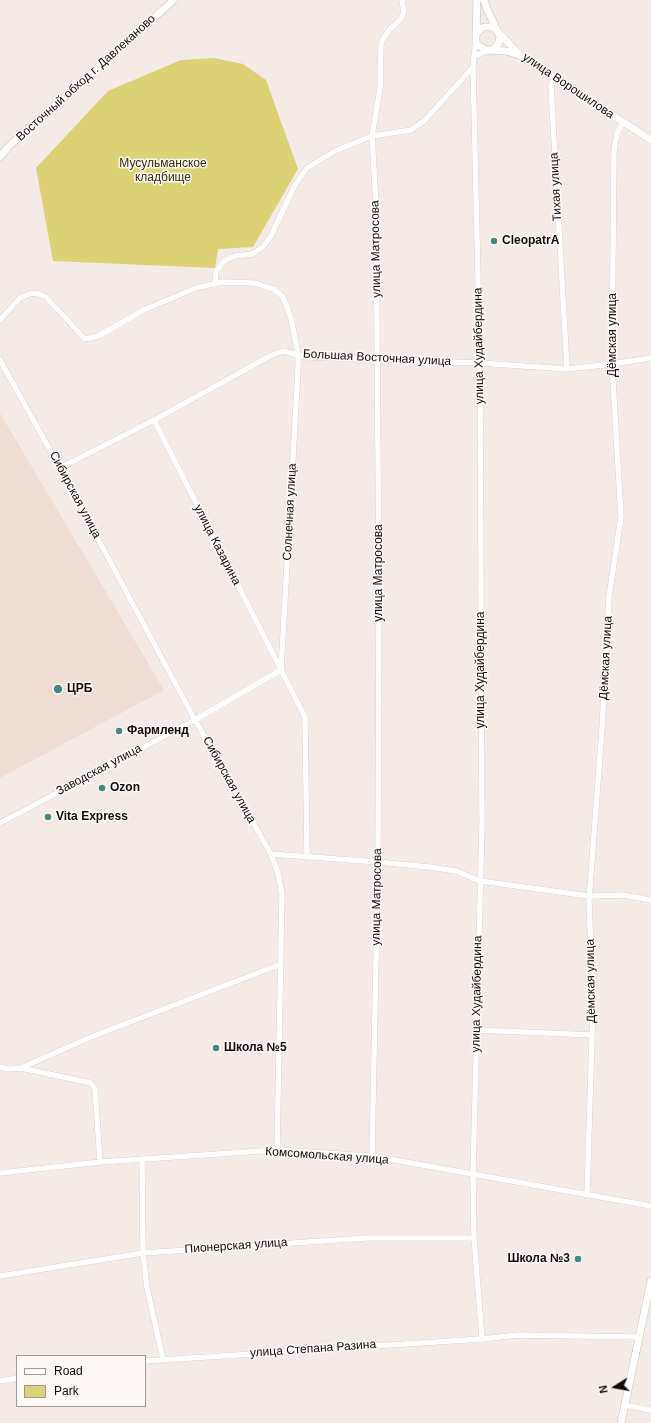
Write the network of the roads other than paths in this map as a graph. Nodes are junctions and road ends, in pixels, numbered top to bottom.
1 (174, 0) edge
2 (402, 0) edge
3 (477, 0) edge
4 (484, 0) edge
5 (498, 32) junction
6 (476, 39) junction
7 (490, 50) junction
8 (474, 56) junction
9 (521, 56) junction
10 (473, 67) junction
11 (554, 78) junction
12 (623, 123) junction
13 (372, 136) junction
14 (651, 140) edge
15 (0, 157) edge
16 (215, 283) junction
17 (0, 320) edge
18 (298, 354) junction
19 (651, 358) edge
20 (377, 359) junction
21 (0, 360) edge
22 (480, 363) junction
23 (612, 364) junction
24 (566, 369) junction
25 (154, 420) junction
26 (60, 468) junction
27 (281, 670) junction
28 (195, 720) junction
29 (0, 823) edge
30 (271, 854) junction
31 (307, 857) junction
32 (378, 862) junction
33 (480, 882) junction
34 (589, 896) junction
35 (651, 900) edge
36 (281, 964) junction
37 (477, 1030) junction
38 (592, 1035) junction
39 (0, 1067) edge
40 (21, 1068) junction
41 (277, 1150) junction
42 (372, 1156) junction
43 (142, 1159) junction
44 (100, 1162) junction
45 (0, 1173) edge
46 (473, 1174) junction
47 (588, 1195) junction
48 (651, 1206) edge
49 (474, 1238) junction
50 (143, 1252) junction
51 (0, 1276) edge
52 (651, 1281) edge
53 (639, 1337) junction
54 (482, 1339) junction
55 (163, 1359) junction
56 (146, 1361) edge
57 (16, 1378) edge
58 (0, 1381) edge
59 (626, 1405) junction
60 (651, 1410) edge
61 (621, 1423) edge

1 - 15 street, Восточный обход г. Давлеканово
2 - 13 street, улица Матросова
3 - 6 street, улица Худайбердина
4 - 5 street, улица Ворошилова
5 - 6 street
5 - 7 street
5 - 9 street, улица Ворошилова
6 - 7 street
6 - 8 street, улица Худайбердина
7 - 8 street
7 - 9 street
8 - 10 street, улица Худайбердина
9 - 11 street, улица Ворошилова
10 - 13 street
10 - 22 street, улица Худайбердина
11 - 12 street, улица Ворошилова
11 - 24 street, Тихая улица
12 - 14 street, улица Ворошилова
12 - 23 street, Дёмская улица
13 - 16 street
13 - 20 street, улица Матросова
16 - 17 street, Солнечная улица
16 - 18 street, Солнечная улица
18 - 20 street, Большая Восточная улица
18 - 25 street, Большая Восточная улица
18 - 27 street, Солнечная улица
19 - 23 street, Большая Восточная улица
20 - 22 street, Большая Восточная улица
20 - 32 street, улица Матросова
21 - 26 street, Сибирская улица
22 - 24 street, Большая Восточная улица
22 - 33 street, улица Худайбердина
23 - 24 street, Большая Восточная улица
23 - 34 street, Дёмская улица
25 - 26 street, Большая Восточная улица
25 - 27 street, улица Казарина
26 - 28 street, Сибирская улица
27 - 28 street, Заводская улица
27 - 31 street, улица Казарина
28 - 29 street, Заводская улица
28 - 30 street, Сибирская улица
30 - 31 street
30 - 36 street, Сибирская улица
31 - 32 street
32 - 33 street
32 - 42 street, улица Матросова
33 - 34 street
33 - 37 street, улица Худайбердина
34 - 35 street
34 - 38 street, Дёмская улица
36 - 40 street
36 - 41 street, Сибирская улица
37 - 38 street
37 - 46 street, улица Худайбердина
38 - 47 street, Дёмская улица
39 - 40 street
40 - 44 street
41 - 42 street, Комсомольская улица
41 - 43 street, Комсомольская улица
42 - 46 street, Комсомольская улица
43 - 44 street, Комсомольская улица
43 - 50 street
44 - 45 street, Комсомольская улица
46 - 47 street, Комсомольская улица
46 - 49 street, улица Худайбердина
47 - 48 street, Комсомольская улица
49 - 50 street, Пионерская улица
49 - 54 street, улица Худайбердина
50 - 51 street, Пионерская улица
50 - 55 street
52 - 53 street
53 - 54 street, улица Степана Разина
53 - 59 street
54 - 55 street, улица Степана Разина
55 - 56 street, улица Степана Разина
57 - 58 street
59 - 60 street
59 - 61 street

